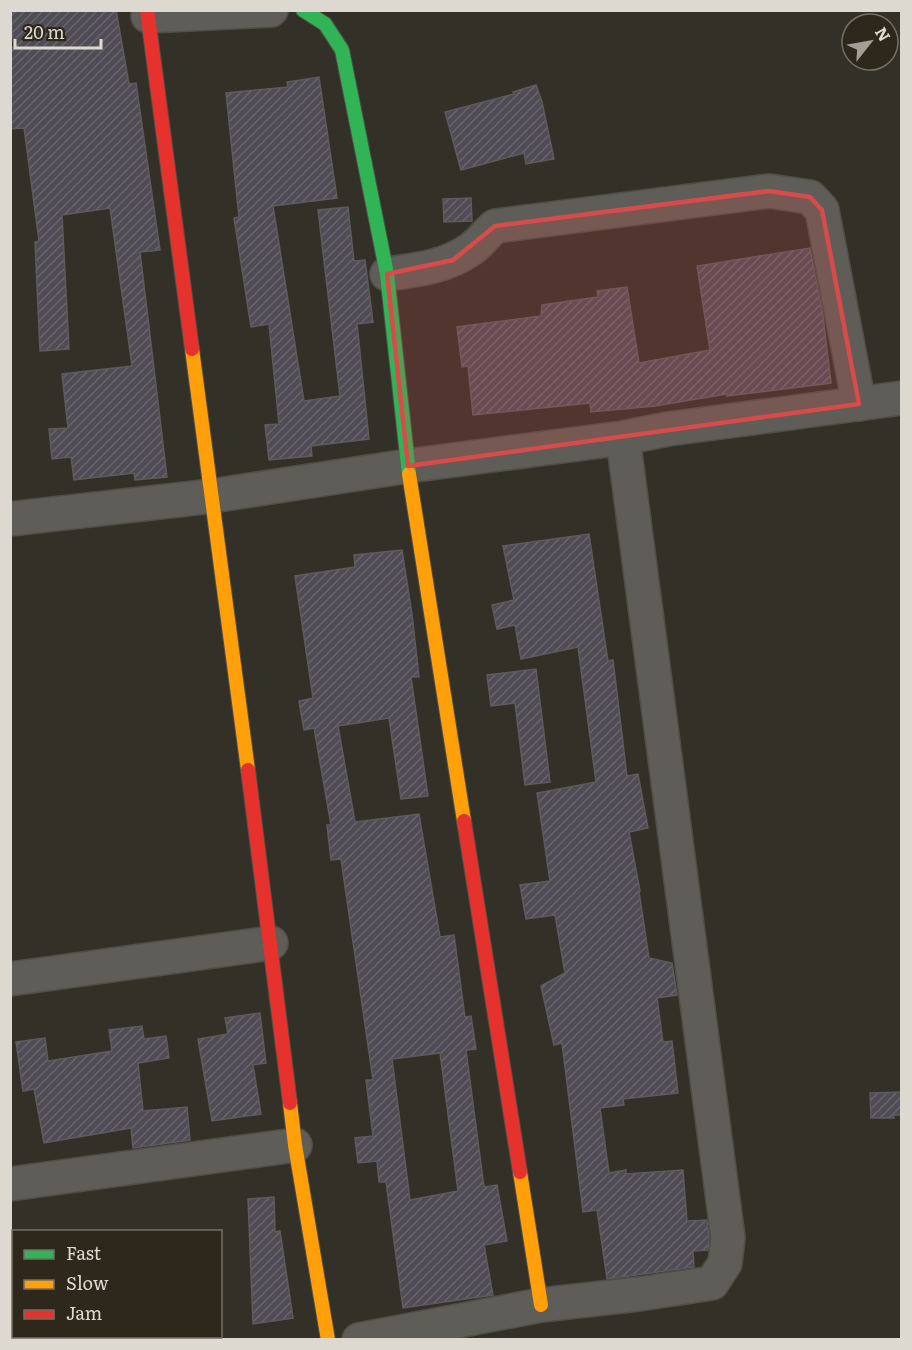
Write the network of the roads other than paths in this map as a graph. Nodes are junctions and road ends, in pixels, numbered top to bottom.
1 (271, 10) edge
2 (303, 10) edge
3 (147, 13) edge
4 (387, 274) junction
5 (902, 398) edge
6 (859, 404) junction
7 (623, 438) junction
8 (408, 466) junction
9 (212, 496) junction
10 (10, 519) edge
11 (271, 943) junction
12 (10, 979) edge
13 (296, 1145) junction
14 (10, 1184) edge
15 (541, 1305) junction
16 (328, 1340) edge
17 (359, 1340) edge

1 - 3 street
2 - 4 street
3 - 9 street
4 - 6 street
4 - 8 street
5 - 6 street
6 - 7 street
7 - 8 street
7 - 15 street
8 - 9 street
8 - 15 street
9 - 10 street
9 - 11 street
11 - 12 street
11 - 13 street
13 - 14 street
13 - 16 street
15 - 17 street

